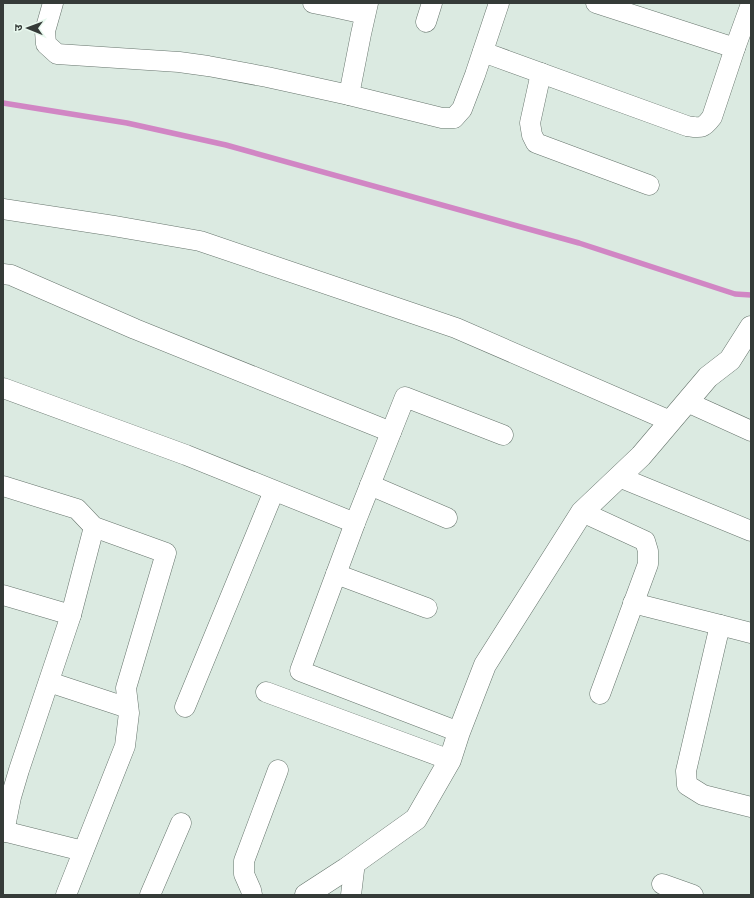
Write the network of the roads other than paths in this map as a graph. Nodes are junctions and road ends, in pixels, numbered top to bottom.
1 (53, 3) edge
2 (313, 3) edge
3 (432, 3) edge
4 (499, 3) edge
5 (596, 3) edge
6 (751, 4) edge
7 (367, 9) edge
8 (426, 22) dead end
9 (735, 48) junction
10 (483, 52) junction
11 (541, 73) junction
12 (349, 95) junction
13 (649, 185) dead end
14 (3, 209) edge
15 (3, 274) edge
16 (751, 327) edge
17 (3, 388) edge
18 (691, 396) junction
19 (670, 422) junction
20 (751, 431) edge
21 (391, 432) junction
22 (503, 435) dead end
23 (619, 477) junction
24 (370, 484) junction
25 (3, 486) edge
26 (274, 491) junction
27 (582, 512) junction
28 (447, 518) dead end
29 (355, 523) junction
30 (94, 527) junction
31 (751, 531) edge
32 (336, 574) junction
33 (3, 595) edge
34 (633, 603) junction
35 (427, 608) dead end
36 (71, 615) junction
37 (720, 625) junction
38 (751, 633) edge
39 (49, 682) junction
40 (266, 692) dead end
41 (600, 694) dead end
42 (184, 707) dead end
43 (128, 708) junction
44 (414, 714) junction
45 (459, 732) junction
46 (403, 743) junction
47 (450, 760) junction
48 (278, 770) dead end
49 (751, 807) edge
50 (181, 823) dead end
51 (4, 832) edge
52 (83, 851) junction
53 (355, 862) junction
54 (662, 884) dead end
55 (66, 895) edge
56 (150, 895) edge
57 (252, 895) edge
58 (306, 895) edge
59 (351, 895) edge
60 (693, 895) edge

1 - 12 street
2 - 7 street
3 - 8 street
4 - 10 street
5 - 9 street
6 - 9 street
7 - 12 street
9 - 11 street
10 - 11 street
10 - 12 street
11 - 13 street
14 - 19 street
15 - 21 street
16 - 18 street
17 - 26 street
18 - 19 street
18 - 20 street
19 - 23 street
21 - 22 street
21 - 24 street
23 - 27 street
23 - 31 street
24 - 28 street
24 - 29 street
25 - 30 street
26 - 29 street
26 - 42 street
27 - 34 street
27 - 45 street
29 - 32 street
30 - 36 street
30 - 43 street
32 - 35 street
32 - 44 street
33 - 36 street
34 - 37 street
34 - 41 street
36 - 39 street
37 - 38 street
37 - 49 street
39 - 43 street
39 - 51 street
40 - 46 street
43 - 52 street
44 - 45 street
44 - 46 street
45 - 47 street
46 - 47 street
47 - 53 street
48 - 57 street
50 - 56 street
51 - 52 street
52 - 55 street
53 - 58 street
53 - 59 street
54 - 60 street

